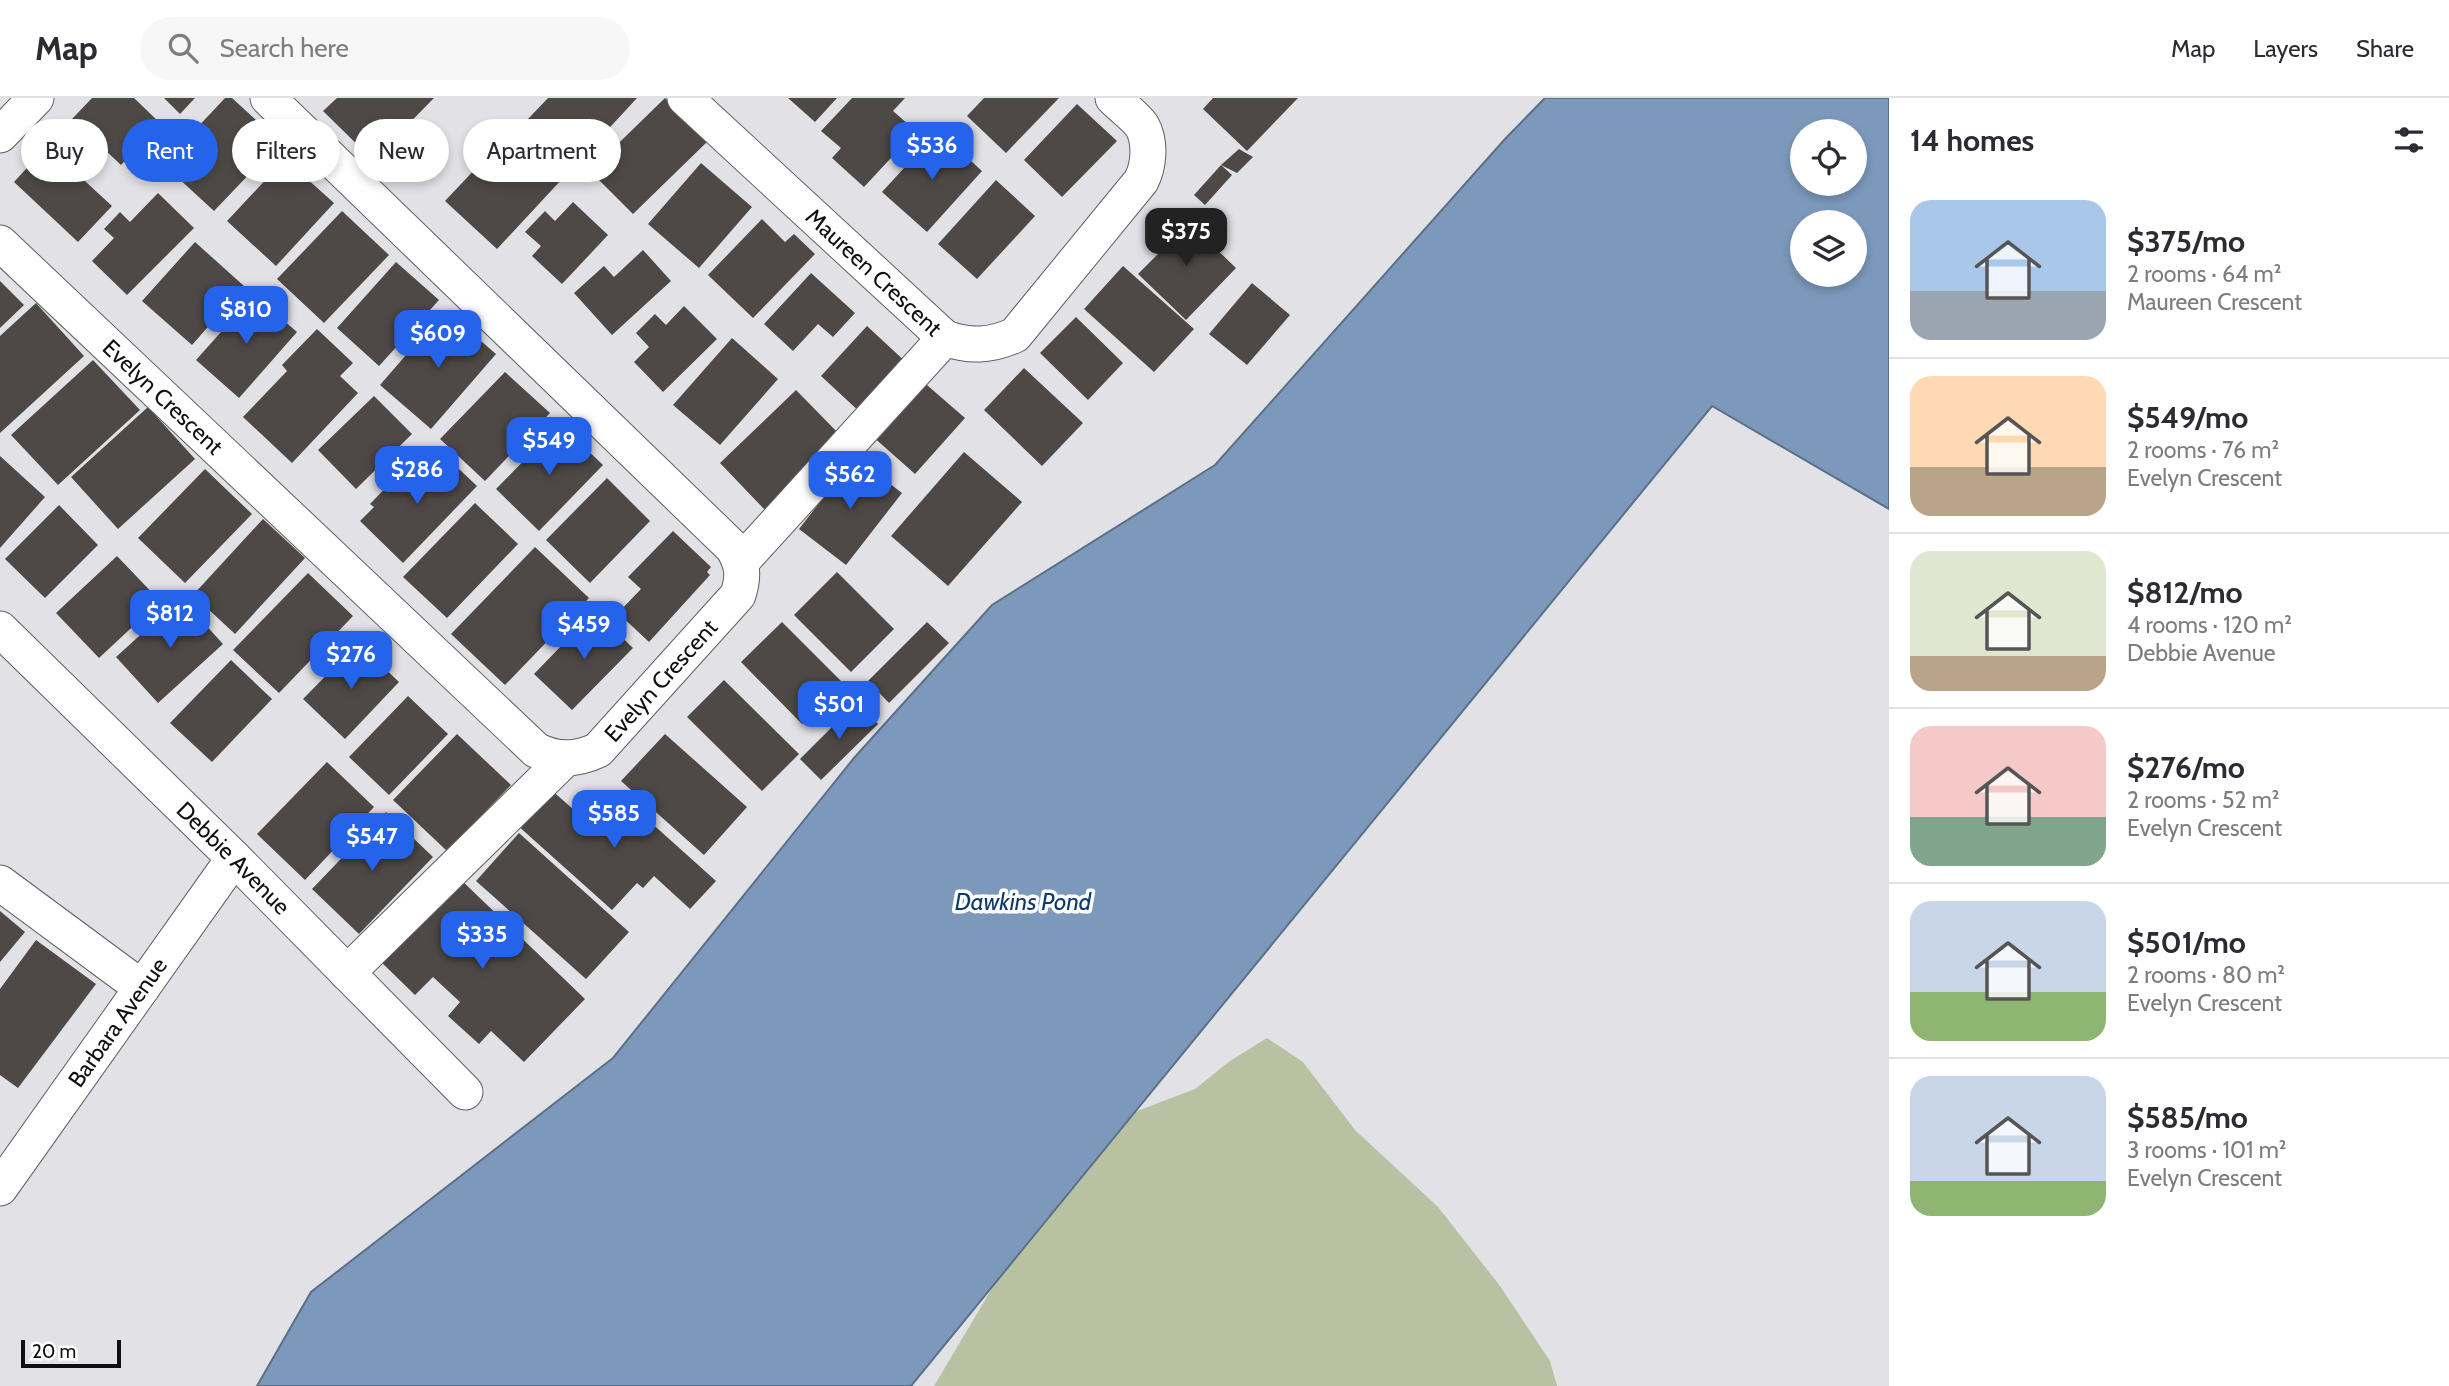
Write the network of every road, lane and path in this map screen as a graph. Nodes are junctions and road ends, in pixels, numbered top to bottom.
1 (36, 98) edge
2 (268, 98) edge
3 (685, 98) edge
4 (1113, 98) edge
5 (0, 135) edge
6 (0, 243) edge
7 (945, 338) junction
8 (741, 562) junction
9 (0, 629) edge
10 (566, 758) junction
11 (234, 858) junction
12 (0, 883) edge
13 (347, 973) junction
14 (142, 988) junction
15 (465, 1092) dead end
16 (0, 1188) edge

1 - 5 street
2 - 8 street
3 - 7 street, Maureen Crescent
4 - 7 street, Maureen Crescent
6 - 10 street, Evelyn Crescent
7 - 8 street
8 - 10 street, Evelyn Crescent
9 - 11 street, Debbie Avenue
10 - 13 street
11 - 13 street, Debbie Avenue
11 - 14 street, Barbara Avenue
12 - 14 street
13 - 15 street, Debbie Avenue
14 - 16 street, Barbara Avenue

